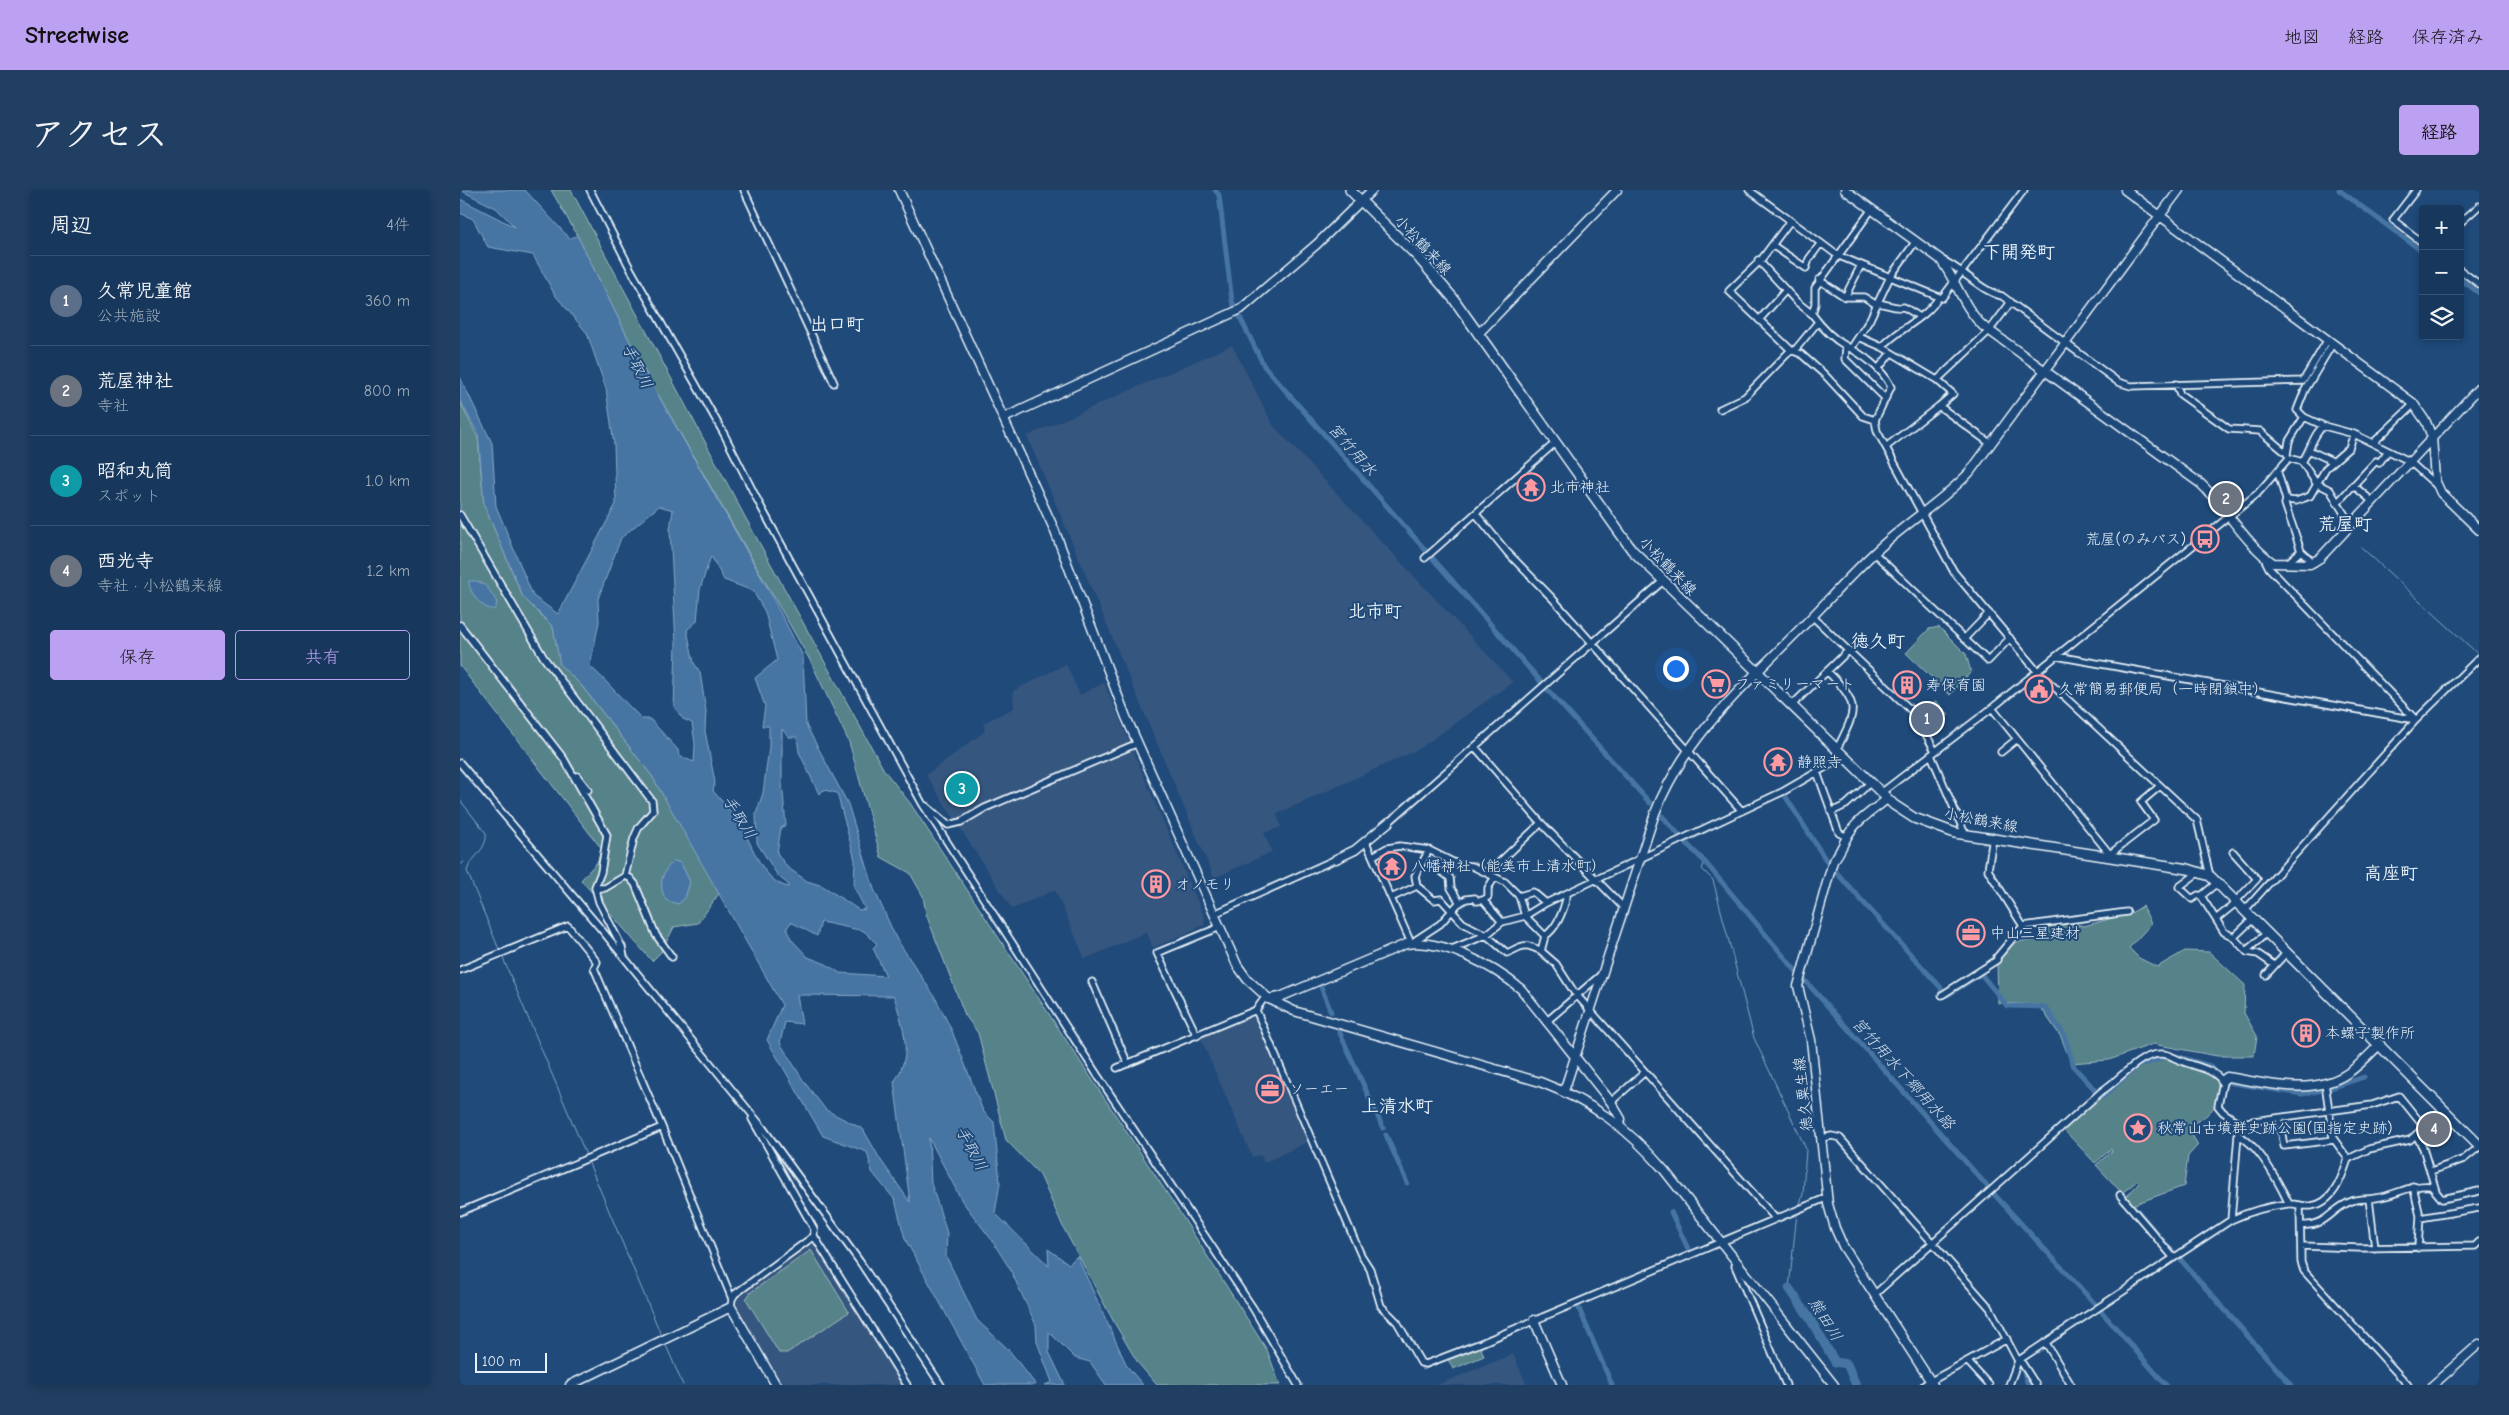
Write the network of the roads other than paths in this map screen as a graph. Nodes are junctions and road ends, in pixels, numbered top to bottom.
1 (590, 190) edge
2 (744, 190) edge
3 (899, 190) edge
4 (1350, 190) edge
5 (1372, 190) edge
6 (1617, 190) edge
7 (1749, 190) edge
8 (1845, 190) edge
9 (2024, 190) edge
10 (2124, 190) edge
11 (2179, 190) edge
12 (2416, 190) edge
13 (1362, 201) junction
14 (2479, 206) edge
15 (1872, 209) junction
16 (2160, 216) junction
17 (2464, 219) edge
18 (1790, 221) junction
19 (2419, 240) edge
20 (1916, 242) junction
21 (1821, 243) junction
22 (1772, 246) junction
23 (1837, 256) junction
24 (1940, 259) junction
25 (1758, 260) junction
26 (1861, 265) junction
27 (1963, 272) junction
28 (2464, 273) edge
29 (1890, 277) junction
30 (1819, 280) junction
31 (1955, 283) junction
32 (2479, 284) edge
33 (1786, 290) junction
34 (1844, 296) junction
35 (1939, 297) junction
36 (2011, 302) junction
37 (1877, 304) junction
38 (1812, 314) junction
39 (1920, 317) junction
40 (1759, 320) junction
41 (1818, 322) junction
42 (1989, 331) junction
43 (1478, 334) junction
44 (1859, 337) junction
45 (2330, 341) junction
46 (2064, 345) junction
47 (1849, 346) junction
48 (1882, 347) junction
49 (1793, 350) junction
50 (1891, 354) junction
51 (1878, 369) junction
52 (2045, 371) junction
53 (1937, 380) junction
54 (834, 383) dead end
55 (2176, 384) junction
56 (2479, 388) edge
57 (1885, 398) junction
58 (2414, 404) junction
59 (1939, 406) junction
60 (1720, 409) dead end
61 (2304, 417) junction
62 (1004, 418) junction
63 (1875, 420) junction
64 (2324, 426) junction
65 (2354, 434) junction
66 (2432, 437) junction
67 (1555, 443) junction
68 (2373, 443) junction
69 (1991, 444) junction
70 (1886, 447) junction
71 (2311, 450) junction
72 (2388, 451) junction
73 (2285, 452) junction
74 (2290, 458) junction
75 (2332, 461) junction
76 (2409, 461) junction
77 (2302, 462) junction
78 (2278, 473) junction
79 (2316, 483) junction
80 (2354, 485) junction
81 (2439, 488) junction
82 (2286, 500) junction
83 (2372, 501) junction
84 (2337, 503) junction
85 (1476, 514) junction
86 (1921, 515) junction
87 (2229, 515) junction
88 (460, 516) edge
89 (2351, 525) junction
90 (2479, 530) edge
91 (2301, 551) junction
92 (1874, 553) junction
93 (2262, 555) junction
94 (1425, 558) dead end
95 (2314, 563) junction
96 (2285, 565) junction
97 (1663, 581) junction
98 (1989, 613) junction
99 (1812, 616) junction
100 (460, 625) edge
101 (1964, 638) junction
102 (2010, 638) junction
103 (1592, 643) junction
104 (1848, 651) junction
105 (2056, 656) junction
106 (2479, 658) edge
107 (1827, 671) junction
108 (2037, 672) junction
109 (1756, 673) junction
110 (1791, 706) junction
111 (1992, 708) junction
112 (2416, 720) junction
113 (2017, 739) junction
114 (1138, 743) junction
115 (1475, 747) junction
116 (1687, 750) junction
117 (2001, 752) dead end
118 (1933, 753) junction
119 (1839, 754) junction
120 (460, 763) edge
121 (568, 766) junction
122 (1817, 772) junction
123 (1870, 783) junction
124 (2160, 786) junction
125 (588, 790) dead end
126 (1884, 796) junction
127 (922, 803) junction
128 (1742, 811) junction
129 (1831, 812) junction
130 (1389, 822) joint
131 (1541, 823) junction
132 (1965, 834) junction
133 (1847, 837) junction
134 (1993, 837) junction
135 (1366, 842) junction
136 (1429, 850) junction
137 (2233, 852) dead end
138 (1373, 856) junction
139 (2112, 856) junction
140 (1336, 859) joint
141 (1446, 860) junction
142 (1639, 860) junction
143 (2199, 872) junction
144 (1488, 873) junction
145 (625, 876) junction
146 (1495, 876) junction
147 (2210, 876) junction
148 (1598, 880) junction
149 (2217, 883) junction
150 (1417, 886) junction
151 (595, 888) junction
152 (1567, 895) junction
153 (1519, 896) junction
154 (2201, 896) junction
155 (1391, 898) junction
156 (1483, 900) junction
157 (2237, 902) junction
158 (1460, 903) junction
159 (1546, 903) junction
160 (1624, 908) junction
161 (2245, 910) junction
162 (2127, 912) dead end
163 (1451, 913) junction
164 (1214, 914) junction
165 (1525, 916) junction
166 (2254, 918) junction
167 (2216, 920) junction
168 (1502, 922) junction
169 (2023, 926) junction
170 (1220, 927) junction
171 (2268, 932) junction
172 (1486, 935) junction
173 (1546, 936) junction
174 (2234, 938) junction
175 (1411, 943) junction
176 (1452, 949) junction
177 (1541, 951) junction
178 (2246, 951) junction
179 (2287, 952) junction
180 (672, 957) dead end
181 (624, 958) junction
182 (2274, 965) junction
183 (460, 970) edge
184 (1603, 973) junction
185 (2266, 975) dead end
186 (1092, 982) dead end
187 (1576, 994) junction
188 (1942, 995) dead end
189 (1266, 1000) junction
190 (1256, 1010) junction
191 (1591, 1011) junction
192 (1546, 1022) junction
193 (1197, 1036) junction
194 (2380, 1044) junction
195 (1575, 1056) junction
196 (1128, 1064) junction
197 (1117, 1068) dead end
198 (1645, 1072) junction
199 (2222, 1080) junction
200 (2325, 1083) junction
201 (1564, 1091) junction
202 (1611, 1102) junction
203 (2444, 1110) junction
204 (2329, 1111) junction
205 (752, 1114) junction
206 (2279, 1118) junction
207 (2239, 1124) junction
208 (1620, 1125) junction
209 (662, 1127) junction
210 (2424, 1127) junction
211 (2238, 1135) junction
212 (2416, 1135) junction
213 (1821, 1138) junction
214 (2334, 1140) junction
215 (2479, 1146) edge
216 (2348, 1159) junction
217 (2431, 1171) junction
218 (2413, 1186) junction
219 (2479, 1191) edge
220 (2437, 1193) junction
221 (2120, 1195) dead end
222 (1828, 1196) junction
223 (2369, 1199) junction
224 (2289, 1204) junction
225 (2300, 1205) junction
226 (2479, 1208) edge
227 (460, 1212) edge
228 (1774, 1218) junction
229 (2420, 1218) junction
230 (2231, 1220) junction
231 (2302, 1225) junction
232 (814, 1236) junction
233 (1721, 1242) junction
234 (1932, 1242) junction
235 (2479, 1242) edge
236 (2303, 1246) junction
237 (2375, 1248) junction
238 (2418, 1248) junction
239 (2174, 1258) junction
240 (1738, 1263) junction
241 (1875, 1294) junction
242 (731, 1303) junction
243 (1534, 1320) junction
244 (2007, 1339) junction
245 (2046, 1342) junction
246 (2479, 1344) edge
247 (1967, 1361) junction
248 (2019, 1361) junction
249 (1929, 1384) edge
250 (570, 1385) edge
251 (776, 1385) edge
252 (907, 1385) edge
253 (941, 1385) edge
254 (1298, 1385) edge
255 (1562, 1385) edge
256 (1786, 1385) edge
257 (1834, 1385) edge
258 (1989, 1385) edge
259 (2009, 1385) edge
260 (2036, 1385) edge
261 (2071, 1385) edge
262 (2408, 1385) edge
263 (2433, 1385) edge

1 - 127 street
2 - 54 street
3 - 62 street
4 - 13 main road, 小松鶴来線
5 - 13 street
6 - 43 street
7 - 18 street
8 - 15 street
9 - 27 street
10 - 16 street
11 - 16 street
12 - 19 street
13 - 43 main road, 小松鶴来線
13 - 62 street
14 - 17 street
15 - 20 street
15 - 23 street
16 - 45 street
16 - 46 street
18 - 21 street
18 - 22 street
20 - 24 street
20 - 29 street
21 - 22 street
21 - 23 street
22 - 25 street
23 - 26 street
23 - 30 street
24 - 27 street
24 - 31 street
25 - 33 street
25 - 40 street
26 - 29 street
26 - 34 street
27 - 31 street
27 - 36 street
28 - 32 street
29 - 35 street
29 - 37 street
30 - 34 street
30 - 38 street
31 - 35 street
31 - 42 street
33 - 38 street
33 - 40 street
34 - 37 street
35 - 39 street
36 - 42 street
36 - 46 street
37 - 39 street
37 - 44 street
38 - 41 street
39 - 48 street
40 - 49 street
41 - 47 street
41 - 49 street
42 - 52 street
42 - 53 street
43 - 67 main road, 小松鶴来線
44 - 47 street
44 - 48 street
45 - 55 street
45 - 58 street
45 - 61 street
46 - 52 street
46 - 55 street
47 - 51 street
47 - 57 street
48 - 50 street
49 - 60 street
49 - 63 street
50 - 51 street
50 - 53 street
51 - 57 street
52 - 69 street
52 - 87 street
53 - 59 street
55 - 73 street
56 - 66 street
57 - 63 street
58 - 66 street
58 - 68 street
59 - 69 street
59 - 70 street
61 - 64 street
61 - 73 street
62 - 114 street
63 - 70 street
64 - 65 street
64 - 71 street
65 - 68 street
65 - 75 street
66 - 76 street
66 - 81 street
67 - 85 street
67 - 97 main road, 小松鶴来線
68 - 72 street
69 - 86 street
70 - 86 street
71 - 75 street
71 - 77 street
72 - 76 street
72 - 80 street
73 - 74 street
74 - 77 street
74 - 78 street
75 - 79 street
76 - 81 street
76 - 83 street
77 - 79 street
78 - 82 street
78 - 87 street
79 - 82 street
79 - 84 street
80 - 83 street
80 - 84 street
81 - 90 street
82 - 91 street
83 - 89 street
84 - 89 street
85 - 94 street
85 - 103 street
86 - 92 street
86 - 98 street
87 - 93 street
87 - 105 street
88 - 145 street
89 - 95 street
91 - 95 street
91 - 96 street
92 - 99 street
92 - 101 street
93 - 96 street
93 - 112 street
95 - 96 street
97 - 103 street
97 - 109 main road, 小松鶴来線
98 - 101 street
98 - 102 street
99 - 104 street
99 - 109 street
100 - 121 street
101 - 102 street
102 - 108 street
103 - 115 street
103 - 116 street
104 - 107 street
104 - 118 street
105 - 108 street
105 - 112 street
106 - 112 street
107 - 110 street
107 - 119 street
108 - 111 street
108 - 124 street
109 - 110 main road, 小松鶴来線
109 - 116 street
110 - 119 main road, 小松鶴来線
111 - 113 street
111 - 118 street
112 - 161 street
113 - 117 street
113 - 139 street
114 - 127 street
114 - 164 street
115 - 130 street
115 - 131 street
116 - 128 street
116 - 142 street
118 - 126 street
118 - 132 street
119 - 122 street
119 - 123 main road, 小松鶴来線
120 - 181 street
121 - 125 street
121 - 151 street
122 - 128 street
122 - 129 street
123 - 126 main road, 小松鶴来線
123 - 129 street
124 - 139 street
124 - 147 street
126 - 132 main road, 小松鶴来線
126 - 133 street, 徳久粟生線
127 - 254 street
128 - 142 street
129 - 133 street
130 - 135 street
131 - 144 street
131 - 148 street
132 - 134 main road, 小松鶴来線
133 - 213 street, 徳久粟生線
134 - 139 main road, 小松鶴来線
134 - 169 street
135 - 138 street
135 - 140 street
136 - 138 street
136 - 141 street
136 - 150 street
137 - 157 street
138 - 155 street
139 - 143 main road, 小松鶴来線
140 - 164 street
141 - 144 street
141 - 158 street
142 - 148 street
142 - 160 street
143 - 147 main road, 小松鶴来線
143 - 154 street
144 - 146 street
145 - 151 street
145 - 180 street
146 - 153 street
146 - 156 street
147 - 149 main road, 小松鶴来線
148 - 152 street
148 - 160 street
149 - 154 street
149 - 157 main road, 小松鶴来線
150 - 155 street
150 - 163 street
151 - 181 street
152 - 159 street
152 - 173 street
153 - 159 street
153 - 165 street
154 - 167 street
155 - 175 street
156 - 158 street
156 - 168 street
157 - 161 main road, 小松鶴来線
157 - 167 street
158 - 163 street
159 - 165 street
160 - 184 street
161 - 166 main road, 小松鶴来線
162 - 169 street
163 - 172 street
163 - 175 street
164 - 170 street
165 - 168 street
165 - 173 street
166 - 171 main road, 小松鶴来線
166 - 174 street
167 - 174 street
168 - 172 street
169 - 188 street
170 - 189 street
170 - 193 street
171 - 178 street
171 - 179 main road, 小松鶴来線
172 - 176 street
172 - 177 street
173 - 177 street
174 - 178 street
175 - 176 street
175 - 189 street
176 - 192 street
177 - 187 street
178 - 182 street
179 - 182 street
179 - 194 main road, 小松鶴来線
181 - 205 street
182 - 185 street
183 - 209 street
184 - 187 street
184 - 191 street
186 - 196 street
187 - 191 street
187 - 192 street
189 - 190 street
189 - 201 street
190 - 193 street
190 - 243 street
191 - 195 street
191 - 198 street
192 - 195 street
193 - 196 street
194 - 200 street
194 - 203 main road, 小松鶴来線
195 - 201 street
195 - 202 street
196 - 197 street
198 - 202 street
198 - 228 street
199 - 200 street
199 - 207 street
199 - 234 street
200 - 204 street
201 - 208 street
202 - 208 street
203 - 210 street
203 - 215 main road, 小松鶴来線
204 - 206 street
204 - 210 street
204 - 214 street
205 - 232 street
205 - 253 street
206 - 207 street
206 - 214 street
207 - 211 street
208 - 233 street
209 - 227 street
209 - 242 street
210 - 212 street
211 - 224 street
211 - 230 street
212 - 216 street
212 - 217 street
213 - 222 street, 徳久粟生線
213 - 234 street
214 - 216 street
215 - 217 street
216 - 225 street
217 - 220 street
218 - 220 street
218 - 223 street
218 - 229 street
219 - 220 street
221 - 239 street
222 - 228 street
222 - 241 street, 徳久粟生線
223 - 231 street
223 - 237 street
224 - 225 street
224 - 230 street
225 - 231 street
226 - 229 street
228 - 233 street
229 - 238 street
230 - 239 street
231 - 236 street
232 - 242 street
232 - 252 street
233 - 240 street
233 - 243 street
234 - 241 street
234 - 244 street
235 - 238 street
236 - 237 street
236 - 262 street
237 - 238 street
239 - 245 street
240 - 256 street
240 - 257 street
241 - 249 street, 徳久粟生線
242 - 250 street
242 - 251 street
243 - 255 street
244 - 247 street
244 - 248 street
245 - 248 street
245 - 261 street
246 - 263 street
247 - 249 street
247 - 258 street
248 - 259 street
248 - 260 street

